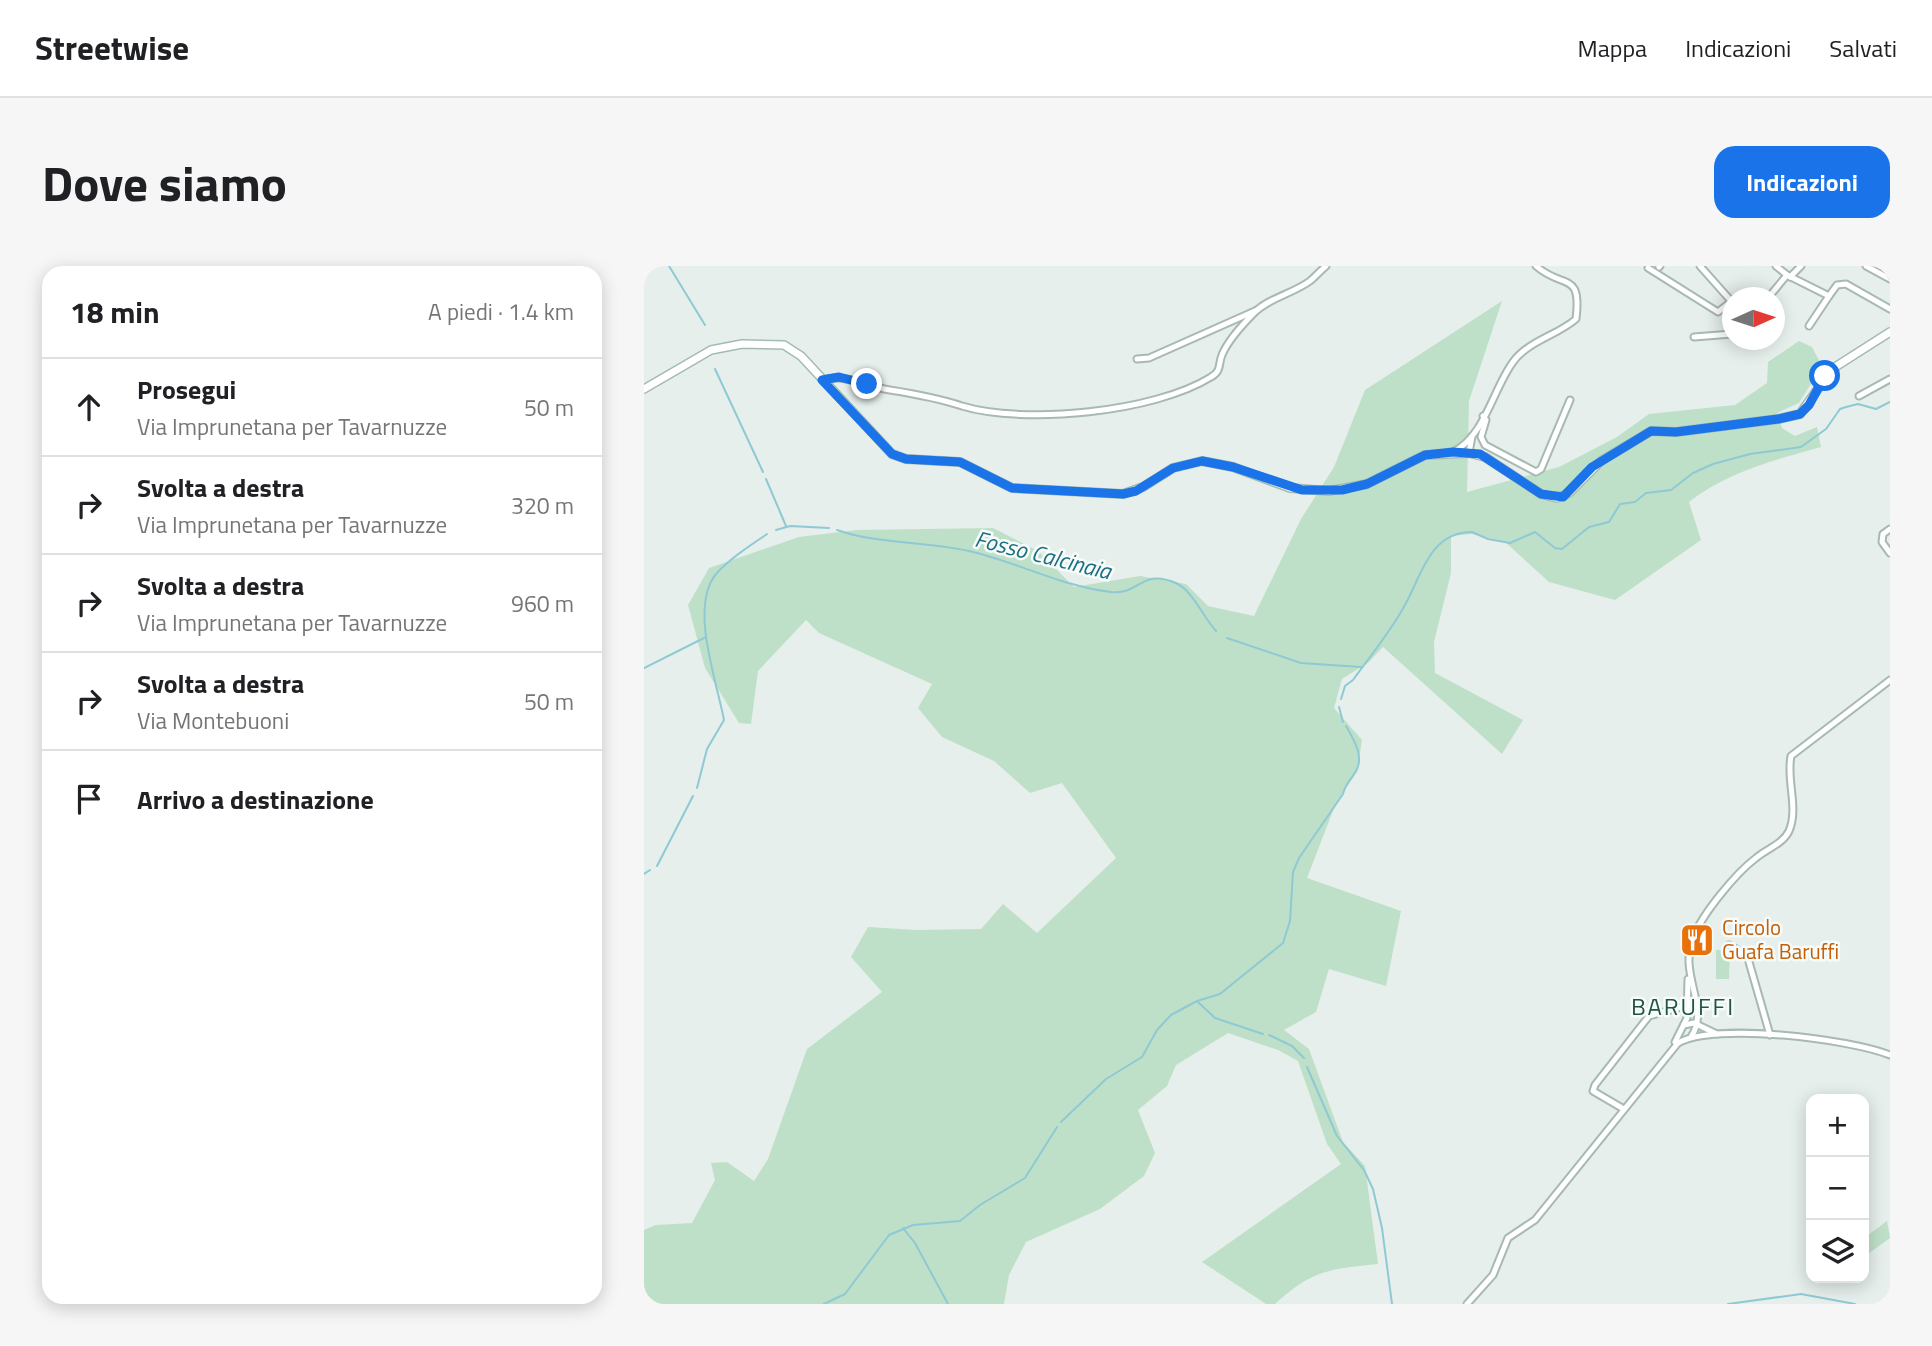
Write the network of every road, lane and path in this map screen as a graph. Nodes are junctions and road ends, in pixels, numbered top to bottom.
1 (1326, 266) edge
2 (1536, 266) edge
3 (1700, 266) edge
4 (1776, 266) edge
5 (1801, 266) edge
6 (1866, 266) edge
7 (1648, 268) dead end
8 (1789, 276) junction
9 (1890, 279) edge
10 (1778, 287) edge
11 (1722, 290) edge
12 (1829, 296) junction
13 (1722, 309) edge
14 (1890, 309) edge
15 (1256, 310) junction
16 (1809, 326) dead end
17 (1890, 332) edge
18 (1722, 335) edge
19 (1694, 337) dead end
20 (1137, 359) dead end
21 (1890, 379) edge
22 (822, 380) junction
23 (644, 389) edge
24 (1859, 396) dead end
25 (1570, 400) dead end
26 (1483, 416) junction
27 (1472, 439) junction
28 (1453, 452) junction
29 (1469, 453) junction
30 (1480, 454) junction
31 (1513, 461) junction
32 (1508, 471) junction
33 (1890, 529) edge
34 (1890, 553) edge
35 (1890, 680) edge
36 (1729, 945) dead end
37 (1688, 975) junction
38 (1696, 1003) junction
39 (1688, 1005) junction
40 (1697, 1024) junction
41 (1684, 1025) junction
42 (1717, 1034) junction
43 (1770, 1035) junction
44 (1691, 1037) junction
45 (1672, 1047) junction
46 (1890, 1055) edge
47 (1622, 1108) junction
48 (1466, 1304) edge

1 - 15 street
2 - 26 street
3 - 11 street
4 - 8 street
5 - 8 street
6 - 9 street
7 - 13 street
8 - 10 street
8 - 12 street
12 - 14 street
12 - 16 street
15 - 20 street
15 - 22 street
17 - 32 main road
18 - 19 street
21 - 24 street
22 - 23 main road
22 - 28 main road
25 - 31 street
26 - 27 street
26 - 31 street
27 - 28 street
27 - 29 street
27 - 30 street
28 - 29 main road
29 - 30 main road
30 - 32 main road
31 - 32 street
33 - 34 street
35 - 37 street
36 - 43 street
37 - 38 street
37 - 39 street
38 - 39 street
38 - 40 street
39 - 41 street
39 - 47 street
40 - 41 street
40 - 42 street
40 - 44 street
41 - 44 street
41 - 45 street
42 - 43 street
42 - 44 street
43 - 46 street
44 - 45 street
45 - 47 street
47 - 48 street

